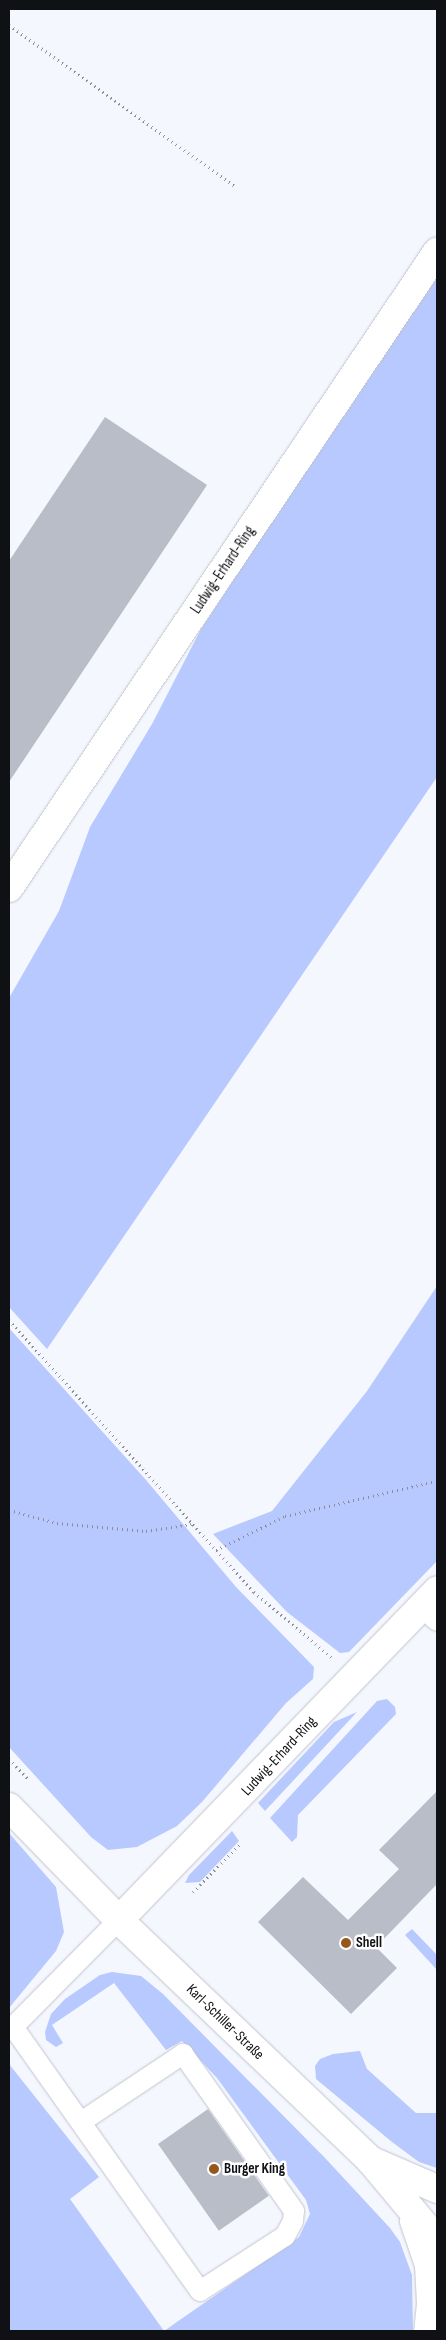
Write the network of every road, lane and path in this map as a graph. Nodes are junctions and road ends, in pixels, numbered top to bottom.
1 (9, 25) edge
2 (236, 187) dead end
3 (437, 252) edge
4 (9, 888) edge
5 (9, 1320) edge
6 (437, 1481) edge
7 (9, 1510) edge
8 (192, 1524) junction
9 (216, 1550) junction
10 (432, 1606) edge
11 (355, 1676) junction
12 (9, 1807) edge
13 (119, 1920) junction
14 (81, 2122) junction
15 (370, 2160) junction
16 (437, 2189) edge
17 (406, 2206) junction
18 (437, 2240) edge
19 (428, 2331) edge

1 - 2 path
3 - 4 street, Ludwig-Erhard-Ring
5 - 8 path
6 - 9 path
7 - 8 path
8 - 9 path
9 - 11 path
10 - 11 street, Ludwig-Erhard-Ring
11 - 13 street, Ludwig-Erhard-Ring
12 - 13 street, Karl-Schiller-Straße
13 - 14 lane
13 - 15 street, Karl-Schiller-Straße
14 - 14 lane
15 - 16 street
15 - 17 street, Karl-Schiller-Straße
17 - 18 street, Karl-Schiller-Straße
17 - 19 street

